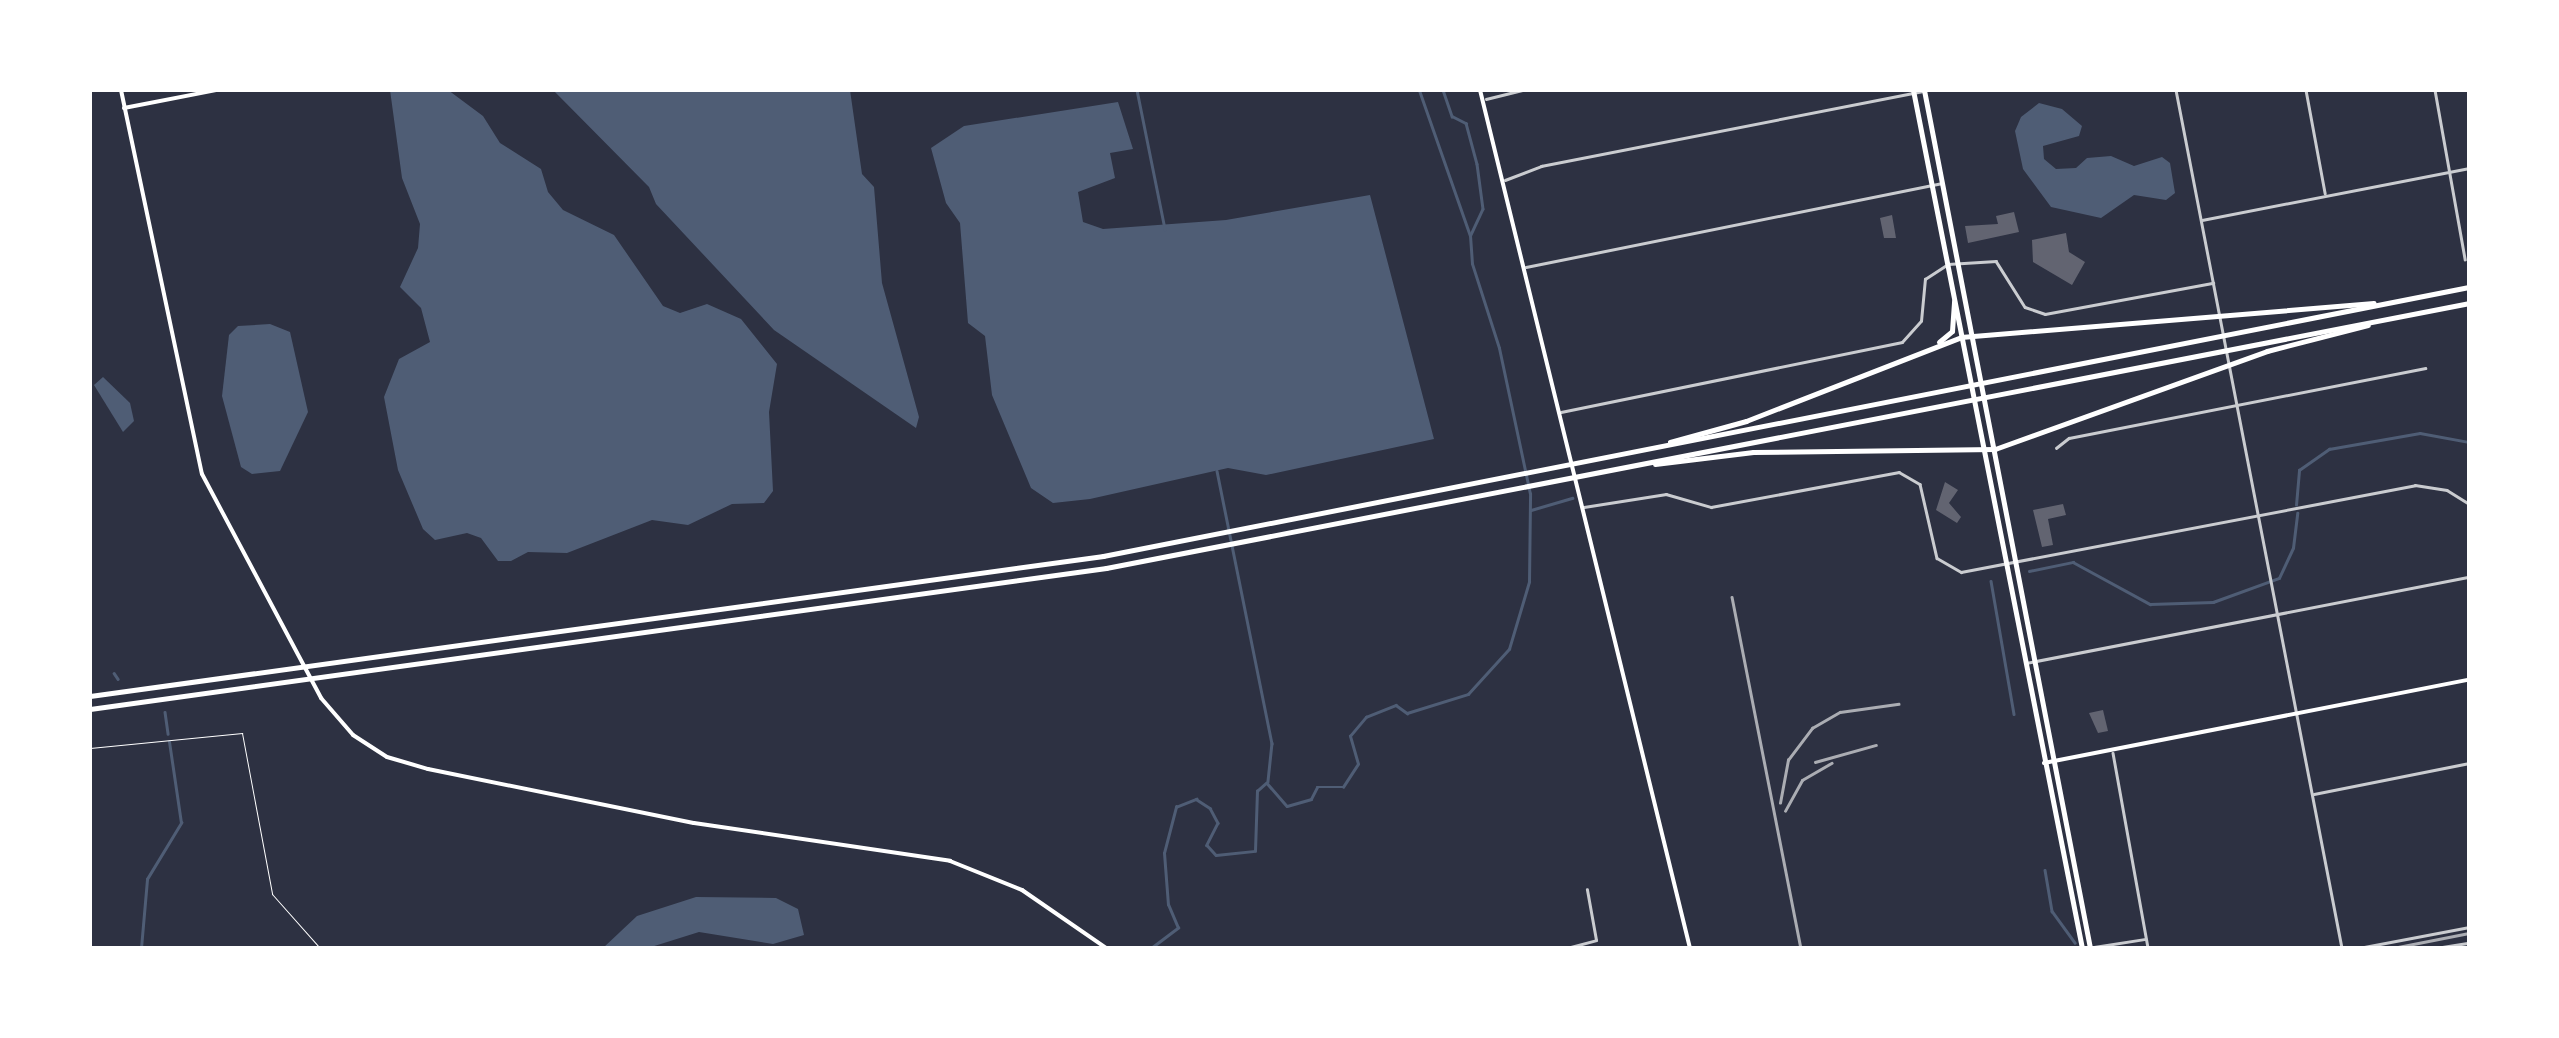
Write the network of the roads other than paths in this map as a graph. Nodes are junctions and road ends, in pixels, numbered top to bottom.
1 (121, 90) edge
2 (217, 90) edge
3 (1480, 90) edge
4 (1523, 90) edge
5 (1924, 90) edge
6 (2176, 90) edge
7 (2306, 90) edge
8 (2436, 90) edge
9 (1913, 91) edge
10 (1483, 100) junction
11 (124, 108) junction
12 (2469, 168) edge
13 (2447, 172) junction
14 (1505, 180) junction
15 (1942, 183) junction
16 (1931, 186) junction
17 (2326, 194) junction
18 (2201, 221) junction
19 (2464, 259) dead end
20 (1958, 262) junction
21 (1948, 264) junction
22 (1526, 267) junction
23 (2213, 283) junction
24 (2469, 287) edge
25 (2417, 298) junction
26 (1954, 301) junction
27 (2469, 303) edge
28 (2422, 312) junction
29 (1972, 335) junction
30 (1961, 337) junction
31 (1929, 348) junction
32 (2425, 368) dead end
33 (2237, 405) junction
34 (1561, 412) junction
35 (2056, 448) dead end
36 (1995, 449) junction
37 (1984, 451) junction
38 (1624, 455) junction
39 (1622, 468) junction
40 (2469, 504) edge
41 (1584, 507) junction
42 (2258, 516) junction
43 (2016, 562) junction
44 (2005, 564) junction
45 (2469, 577) edge
46 (2277, 614) junction
47 (2034, 662) junction
48 (2025, 663) junction
49 (2469, 680) edge
50 (90, 696) edge
51 (90, 709) edge
52 (2297, 714) junction
53 (2112, 750) junction
54 (2054, 761) junction
55 (2044, 763) junction
56 (2469, 764) edge
57 (2312, 794) junction
58 (1587, 890) dead end
59 (2469, 927) edge
60 (2146, 939) junction
61 (2469, 943) edge
62 (1106, 948) edge
63 (1567, 948) edge
64 (1690, 948) edge
65 (2082, 948) edge
66 (2090, 948) edge
67 (2148, 948) edge
68 (2342, 948) edge
69 (2359, 948) edge
70 (2436, 948) edge

1 - 11 main road
2 - 11 main road
3 - 10 main road
4 - 10 street
5 - 9 street
5 - 15 main road
6 - 18 street
7 - 17 street
8 - 13 street
9 - 14 street
9 - 16 main road
10 - 14 main road
11 - 62 main road
12 - 13 street
13 - 17 street
13 - 19 street
14 - 22 main road
15 - 16 street
15 - 20 main road
16 - 21 main road
16 - 22 street
17 - 18 street
18 - 23 street
20 - 21 street
20 - 23 street
20 - 29 main road
21 - 26 main road
21 - 34 street
22 - 34 main road
23 - 33 street
24 - 25 main road
25 - 29 main road
25 - 38 main road
26 - 30 main road
26 - 31 main road
27 - 28 main road
28 - 36 main road
28 - 39 main road
29 - 30 main road
29 - 36 main road
30 - 31 main road
30 - 37 main road
31 - 38 main road
32 - 33 street
33 - 35 street
33 - 42 street
34 - 41 main road
36 - 37 main road
36 - 43 main road
37 - 39 main road
37 - 44 main road
38 - 50 main road
39 - 51 main road
40 - 42 street
41 - 44 street
41 - 64 main road
42 - 43 street
42 - 46 street
43 - 44 street
43 - 47 main road
44 - 48 main road
45 - 46 street
46 - 47 street
46 - 52 street
47 - 48 street
47 - 54 main road
48 - 55 main road
49 - 52 main road
52 - 53 main road
52 - 57 street
53 - 54 main road
53 - 60 street
54 - 55 main road
54 - 66 main road
55 - 65 main road
56 - 57 street
57 - 68 street
58 - 63 street
59 - 69 street
60 - 66 street
60 - 67 street
61 - 70 street

